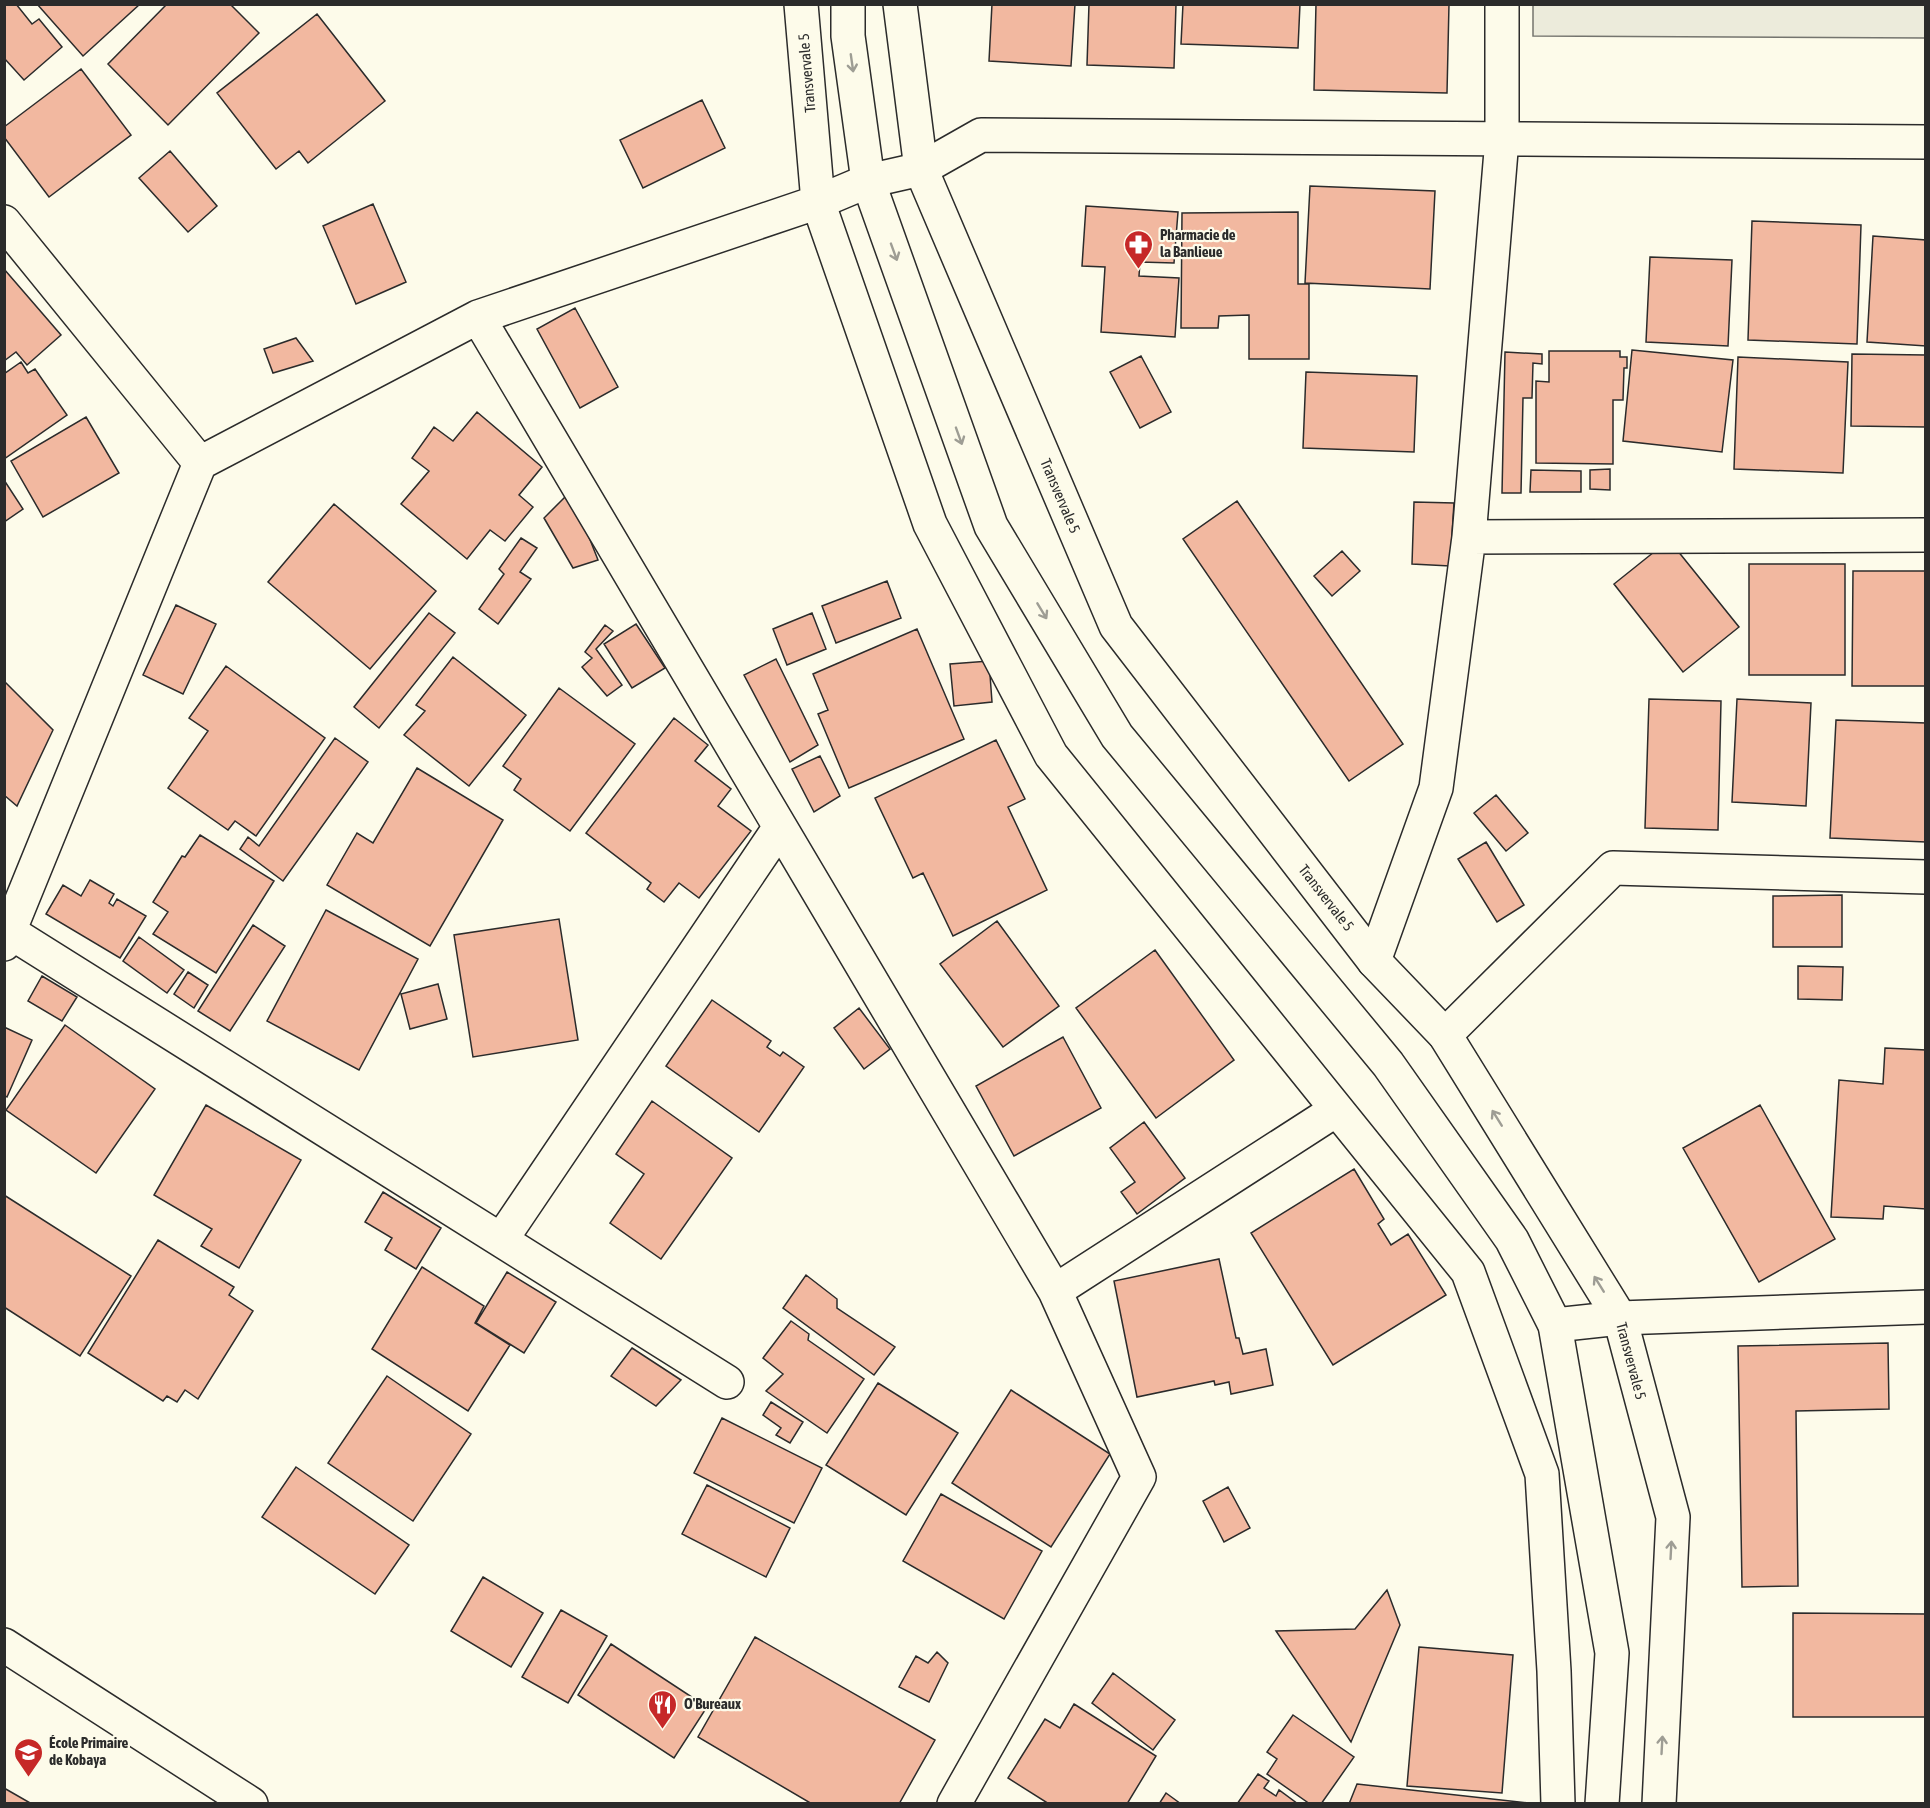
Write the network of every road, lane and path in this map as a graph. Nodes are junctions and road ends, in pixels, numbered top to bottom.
1 (801, 4) edge
2 (848, 4) edge
3 (900, 4) edge
4 (1502, 4) edge
5 (1502, 138) junction
6 (1926, 142) edge
7 (921, 169) junction
8 (868, 180) junction
9 (818, 202) junction
10 (4, 222) edge
11 (478, 316) junction
12 (200, 463) junction
13 (1926, 535) edge
14 (1469, 537) junction
15 (780, 827) junction
16 (1926, 877) edge
17 (7, 938) edge
18 (1374, 960) junction
19 (1445, 1035) junction
20 (1336, 1110) junction
21 (501, 1240) junction
22 (1055, 1291) junction
23 (1926, 1307) edge
24 (1620, 1318) junction
25 (1555, 1325) junction
26 (727, 1382) dead end
27 (4, 1645) edge
28 (251, 1803) edge
29 (954, 1803) edge
30 (1558, 1803) edge
31 (1602, 1803) edge
32 (1659, 1803) edge

1 - 9 street, Transvervale 5
2 -> 8 street
3 - 7 street, Transvervale 5
4 - 5 street
5 - 6 street
5 - 7 street
5 - 14 street
7 - 8 street
7 - 18 street, Transvervale 5
8 - 9 street
8 -> 25 street
9 - 11 street
9 - 20 street, Transvervale 5
10 - 12 street
11 - 12 street
11 - 15 street
12 - 17 street
13 - 14 street
14 - 18 street
15 - 21 street
15 - 22 street
16 - 19 street
17 - 21 street
18 - 19 street, Transvervale 5
24 -> 19 street, Transvervale 5
20 - 22 street
20 - 30 street, Transvervale 5
21 - 26 street
22 - 29 street
23 - 24 street
24 - 25 street
32 -> 24 street, Transvervale 5
25 - 31 street
27 - 28 street

